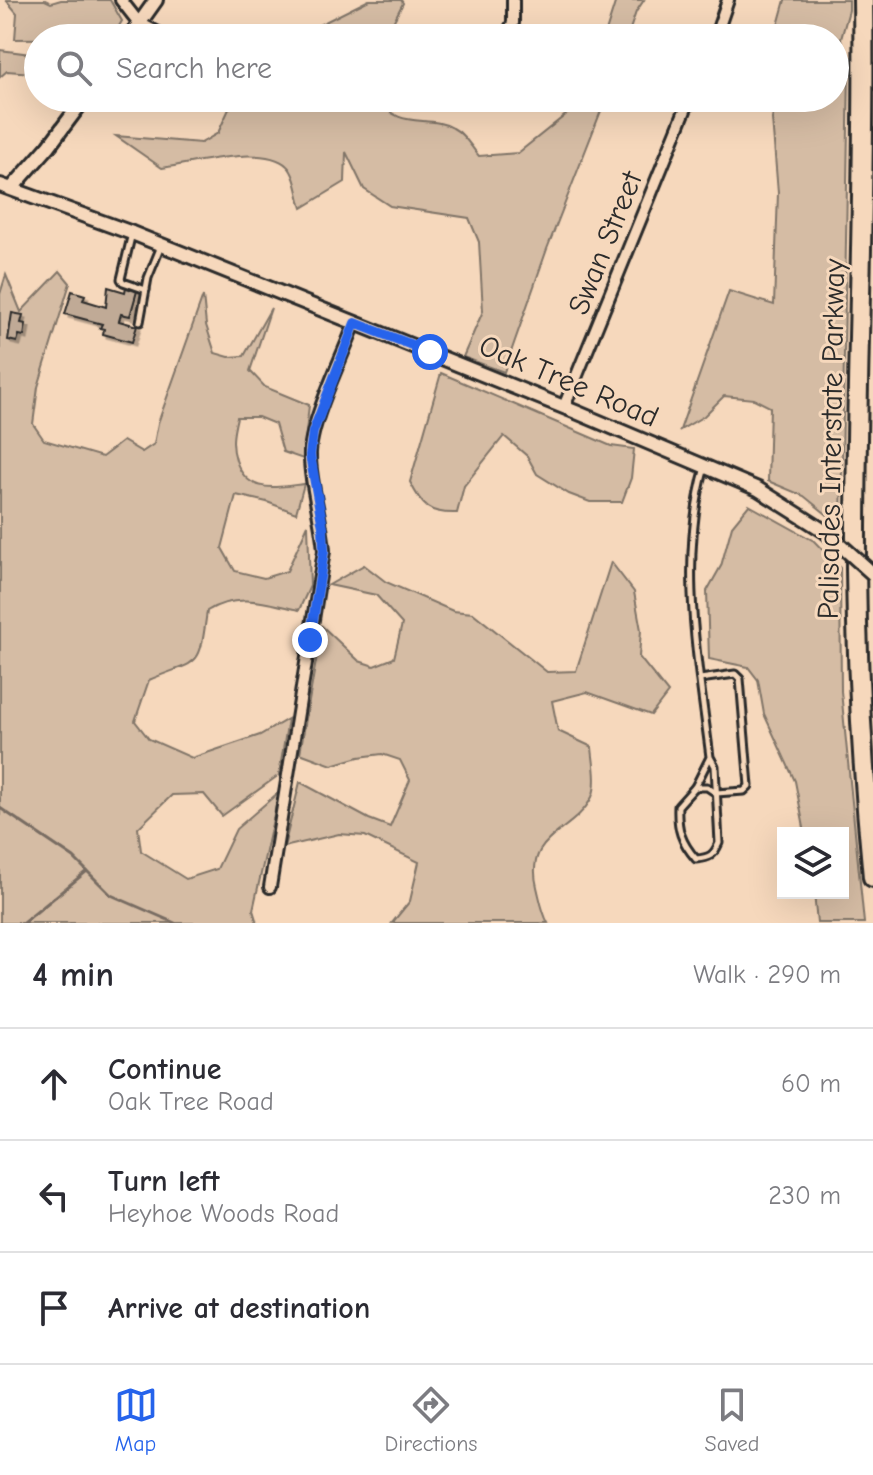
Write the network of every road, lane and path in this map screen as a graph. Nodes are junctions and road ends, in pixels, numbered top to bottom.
1 (121, 0) edge
2 (156, 0) edge
3 (513, 0) edge
4 (728, 0) edge
5 (863, 0) edge
6 (139, 23) joint
7 (512, 24) edge
8 (720, 24) edge
9 (74, 112) edge
10 (684, 112) edge
11 (6, 187) edge
12 (132, 233) junction
13 (162, 245) junction
14 (146, 290) junction
15 (140, 322) dead end
16 (355, 323) junction
17 (564, 407) junction
18 (705, 466) junction
19 (873, 574) edge
20 (700, 679) junction
21 (710, 757) junction
22 (695, 787) junction
23 (716, 793) junction
24 (873, 877) edge
25 (270, 887) dead end

1 - 6 street
2 - 6 street
3 - 7 street
4 - 8 street
5 - 24 highway, Palisades Interstate Parkway
9 - 11 street
10 - 17 street, Swan Street
11 - 12 street, Oak Tree Road
12 - 13 street, Oak Tree Road
12 - 14 lane
13 - 14 lane
13 - 16 street, Oak Tree Road
14 - 15 lane
16 - 17 street, Oak Tree Road
16 - 25 street
17 - 18 street, Oak Tree Road
18 - 19 street, Oak Tree Road, bridge
18 - 20 lane
20 - 21 lane
20 - 23 lane
21 - 22 lane
21 - 23 lane
22 - 23 lane
22 - 23 lane

